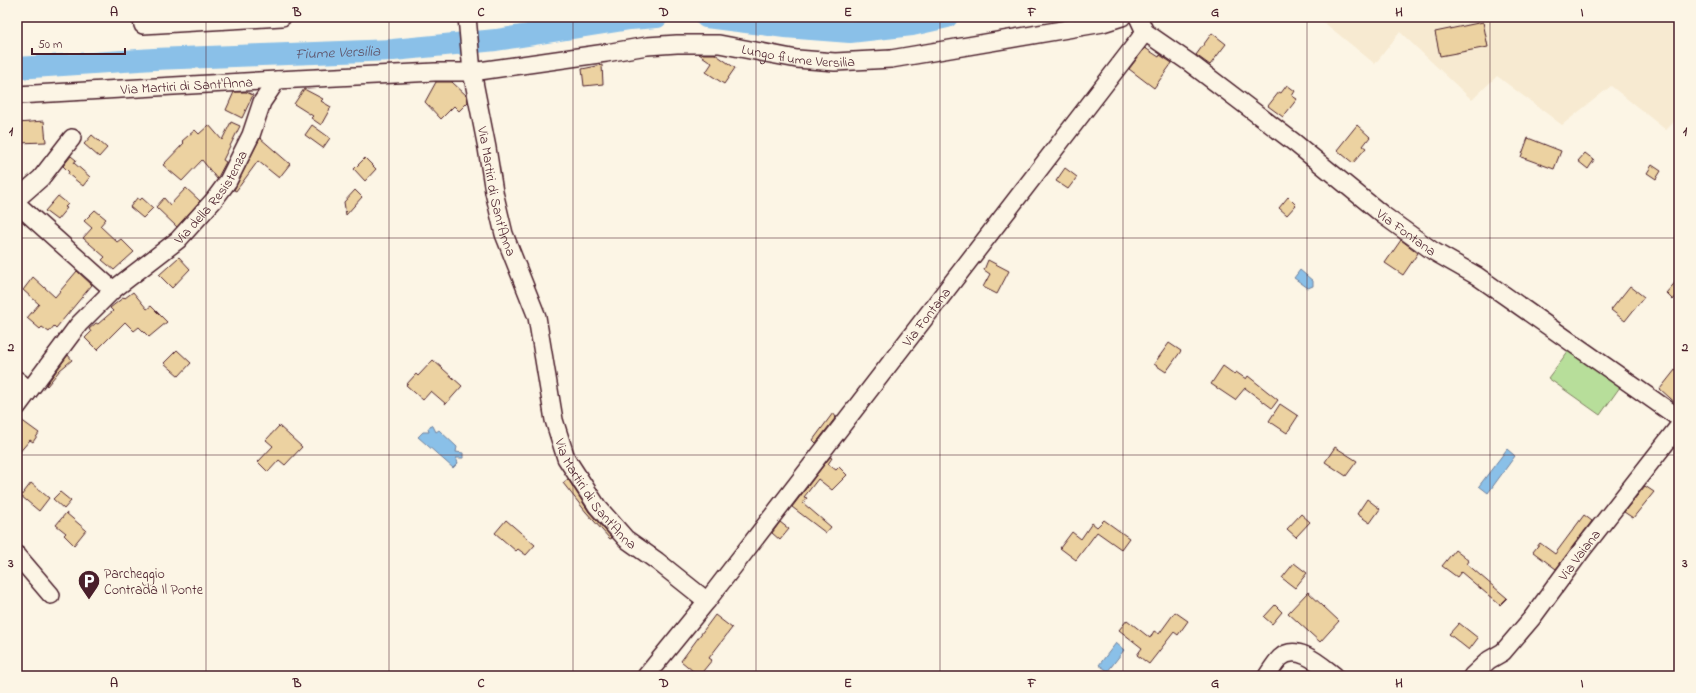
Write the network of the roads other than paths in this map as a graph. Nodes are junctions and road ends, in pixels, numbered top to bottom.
1 (141, 17) edge
2 (282, 17) edge
3 (467, 17) edge
4 (1122, 17) edge
5 (1141, 24) edge
6 (472, 68) junction
7 (277, 80) junction
8 (17, 95) edge
9 (72, 138) dead end
10 (17, 199) edge
11 (17, 204) edge
12 (113, 290) junction
13 (23, 385) edge
14 (17, 407) edge
15 (1679, 418) edge
16 (1679, 426) edge
17 (17, 555) edge
18 (51, 595) dead end
19 (707, 601) junction
20 (646, 676) edge
21 (1267, 676) edge
22 (1335, 676) edge
23 (1472, 676) edge

1 - 2 street
3 - 6 street
4 - 6 street, Lungo fiume Versilia
5 - 15 street, Via Fontana
5 - 19 street, Via Fontana
6 - 7 street, Via Martiri di Sant'Anna
6 - 19 street, Via Martiri di Sant'Anna
7 - 8 street, Via Martiri di Sant'Anna
7 - 12 street, Via della Resistenza
9 - 10 street
11 - 12 street
12 - 13 street, Via della Resistenza
13 - 14 street, Via della Resistenza
16 - 23 street, Via Vaiana
17 - 18 street
19 - 20 street
21 - 22 street

